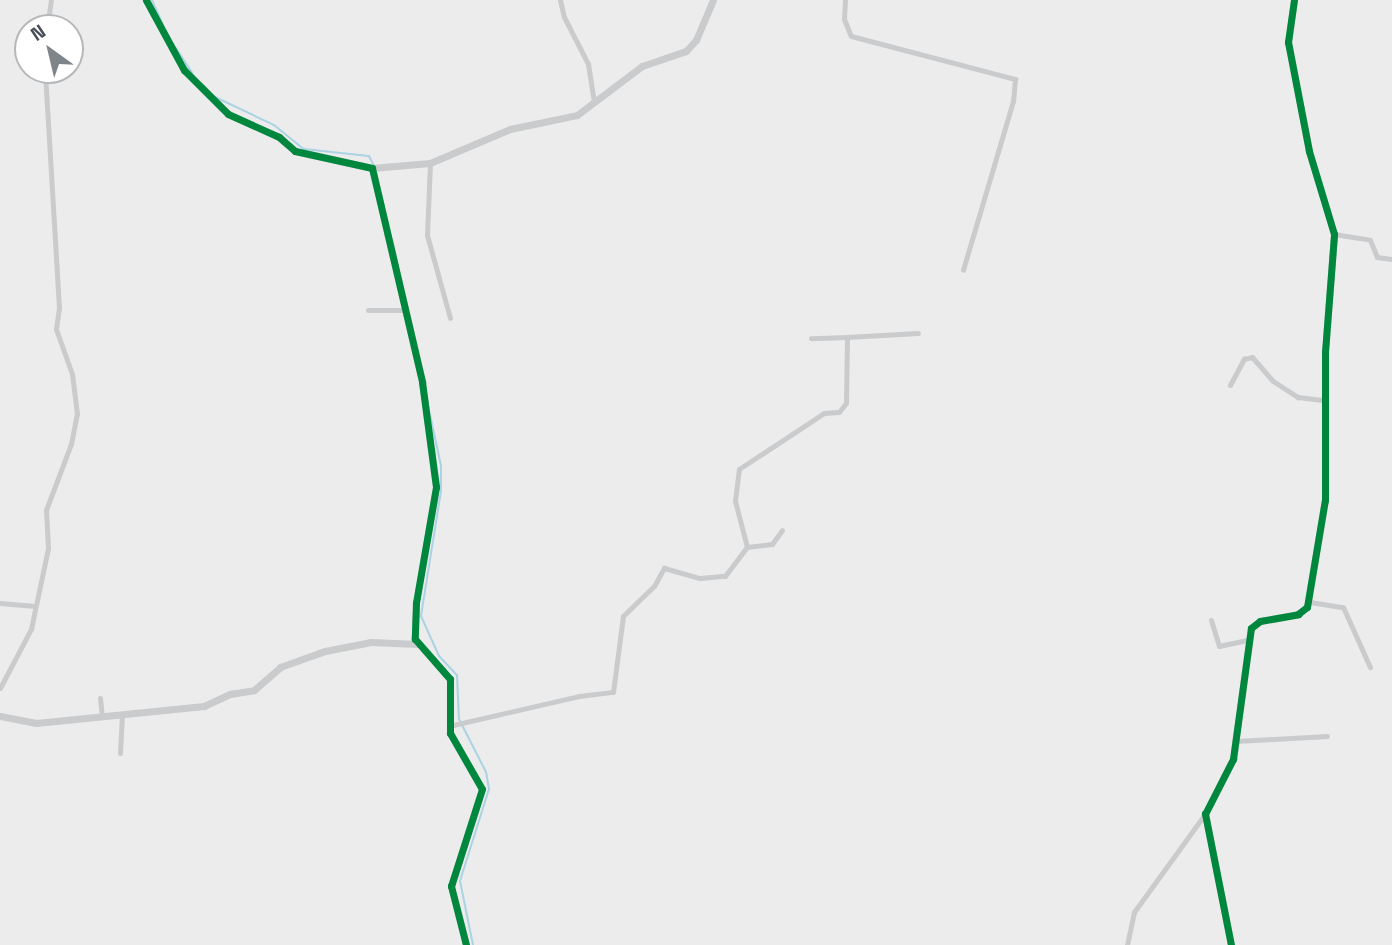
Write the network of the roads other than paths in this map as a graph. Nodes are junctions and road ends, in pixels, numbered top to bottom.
1 (146, 0) edge
2 (560, 0) edge
3 (713, 0) edge
4 (845, 0) edge
5 (1294, 0) edge
6 (46, 84) edge
7 (594, 103) junction
8 (430, 163) junction
9 (374, 168) junction
10 (1334, 234) junction
11 (1392, 259) edge
12 (963, 270) dead end
13 (368, 310) dead end
14 (405, 310) junction
15 (450, 318) dead end
16 (918, 333) dead end
17 (846, 337) junction
18 (811, 338) dead end
19 (1230, 385) dead end
20 (1324, 400) junction
21 (782, 530) dead end
22 (747, 547) junction
23 (1310, 602) junction
24 (0, 603) edge
25 (36, 606) junction
26 (1211, 620) dead end
27 (1248, 640) junction
28 (418, 644) junction
29 (1370, 667) dead end
30 (0, 688) edge
31 (100, 698) dead end
32 (122, 715) junction
33 (0, 716) edge
34 (102, 716) junction
35 (452, 725) junction
36 (1327, 736) dead end
37 (1236, 741) junction
38 (120, 753) dead end
39 (1205, 814) junction
40 (466, 945) edge
41 (1127, 945) edge
42 (1231, 945) edge

1 - 9 street
2 - 7 street
3 - 7 street
4 - 12 street
5 - 10 street
6 - 25 street
7 - 8 street
8 - 9 street
8 - 15 street
9 - 14 street
10 - 11 street
10 - 20 street
13 - 14 street
14 - 28 street
16 - 17 street
17 - 18 street
17 - 22 street
19 - 20 street
20 - 23 street
21 - 22 street
22 - 35 street
23 - 27 street
23 - 29 street
24 - 25 street
25 - 30 street
26 - 27 street
27 - 37 street
28 - 32 street
28 - 35 street
31 - 34 street
32 - 34 street
32 - 38 street
33 - 34 street
35 - 40 street
36 - 37 street
37 - 39 street
39 - 41 street
39 - 42 street

